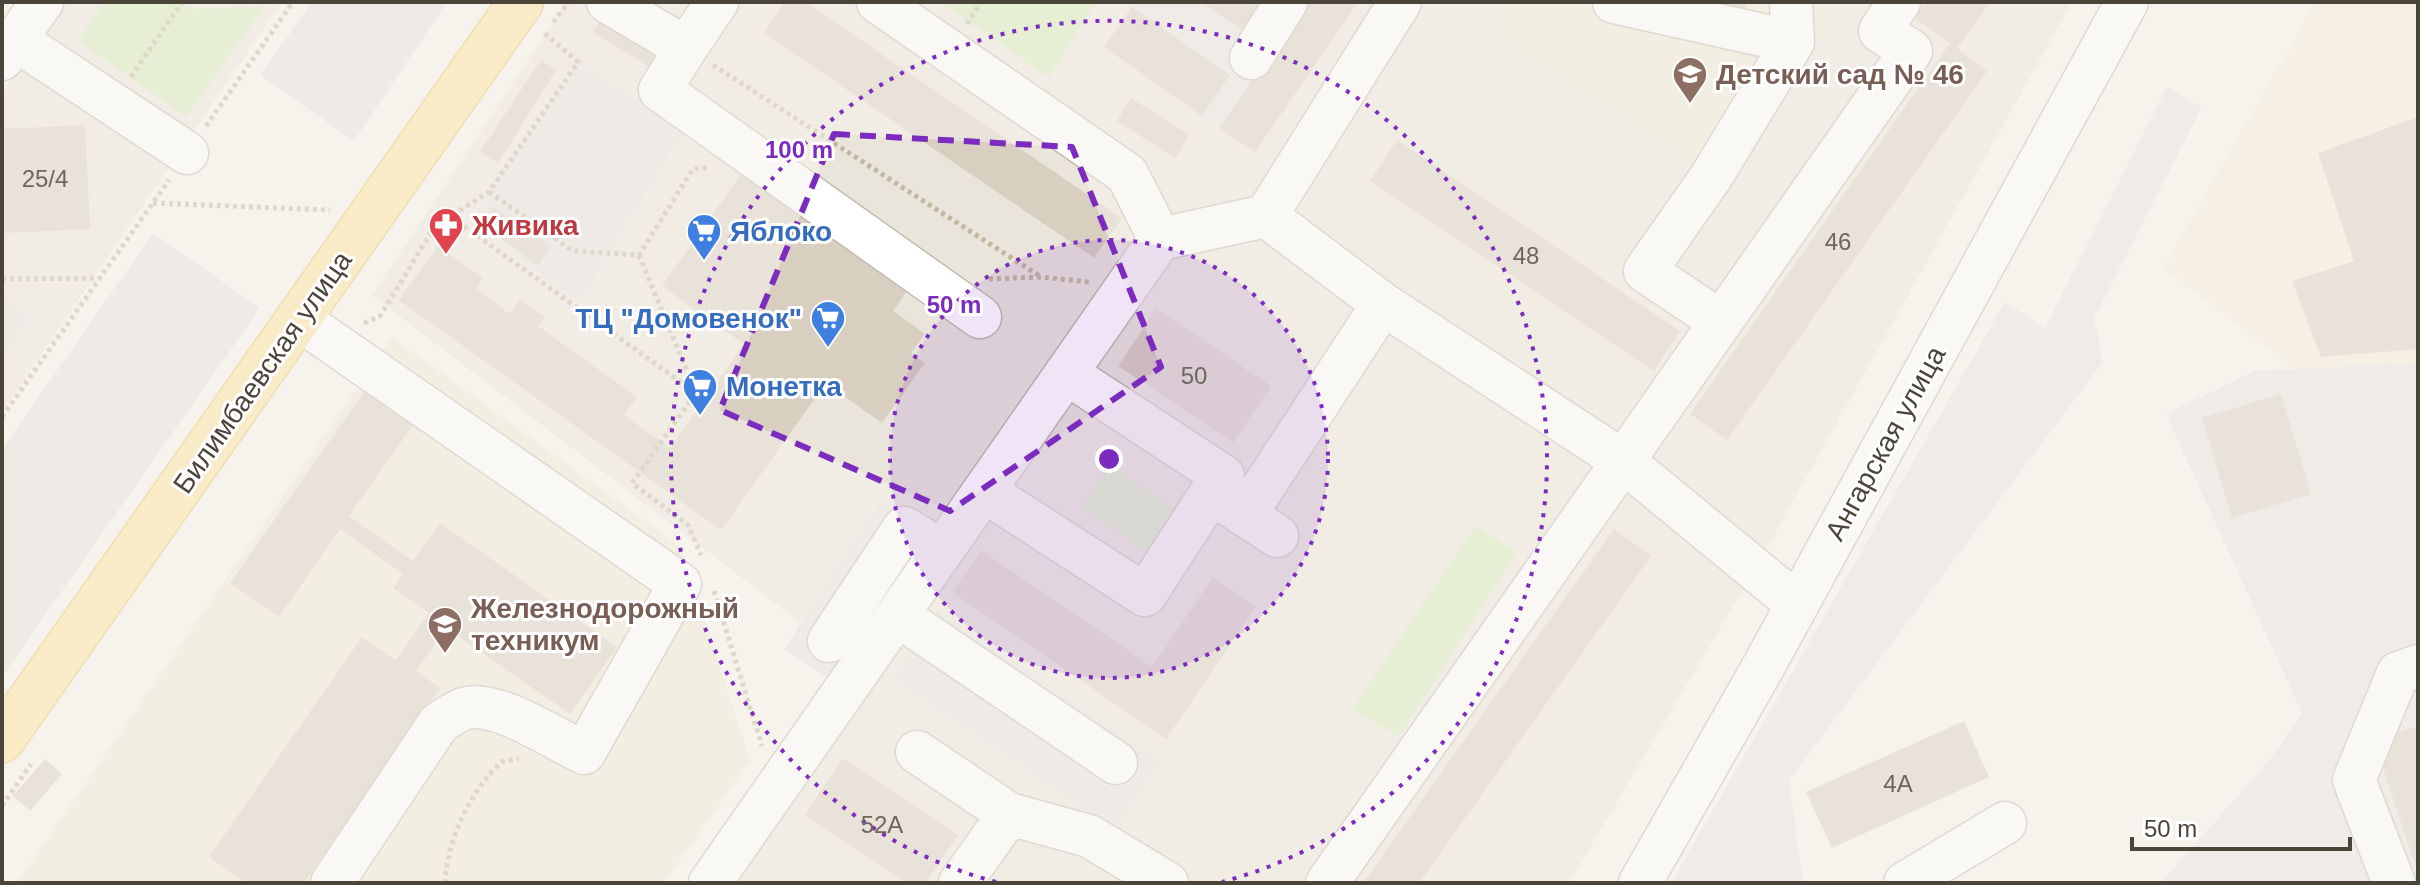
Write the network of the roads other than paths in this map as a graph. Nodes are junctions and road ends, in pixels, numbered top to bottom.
1 (42, 2) edge
2 (521, 2) edge
3 (608, 2) edge
4 (717, 2) edge
5 (878, 2) edge
6 (1286, 2) edge
7 (1400, 2) edge
8 (1614, 2) edge
9 (1899, 2) edge
10 (2127, 2) edge
11 (1792, 22) edge
12 (686, 48) junction
13 (9, 50) edge
14 (1251, 58) dead end
15 (187, 153) road end
16 (1266, 216) junction
17 (1160, 239) junction
18 (1383, 304) junction
19 (980, 317) dead end
20 (1721, 322) junction
21 (314, 329) junction
22 (1066, 373) junction
23 (1623, 461) junction
24 (984, 491) junction
25 (1244, 515) junction
26 (942, 551) junction
27 (1797, 604) junction
28 (897, 615) junction
29 (829, 641) dead end
30 (2418, 666) edge
31 (2, 740) edge
32 (917, 752) dead end
33 (1116, 763) dead end
34 (1009, 814) junction
35 (2005, 823) dead end
36 (726, 879) edge
37 (332, 883) edge
38 (960, 883) edge
39 (1167, 883) edge
40 (1327, 883) edge
41 (1640, 883) edge
42 (1905, 883) edge
43 (2394, 883) edge

1 - 13 street
2 - 21 main road, Билимбаевская улица
3 - 12 street
4 - 12 street
5 - 17 street
6 - 14 street
7 - 16 street
8 - 11 street
9 - 20 street
10 - 27 street, Ангарская улица
11 - 20 street
12 - 19 street
13 - 15 street
16 - 17 street
16 - 18 street
17 - 22 street
18 - 23 street
18 - 25 street
20 - 23 street
21 - 31 main road, Билимбаевская улица
21 - 37 street
22 - 24 street
22 - 25 street
23 - 27 street
23 - 40 street
24 - 25 street
24 - 26 street
26 - 28 street
26 - 29 street
27 - 41 street, Ангарская улица
28 - 33 street
28 - 36 street
30 - 43 street
32 - 34 street
34 - 38 street
34 - 39 street
35 - 42 street

